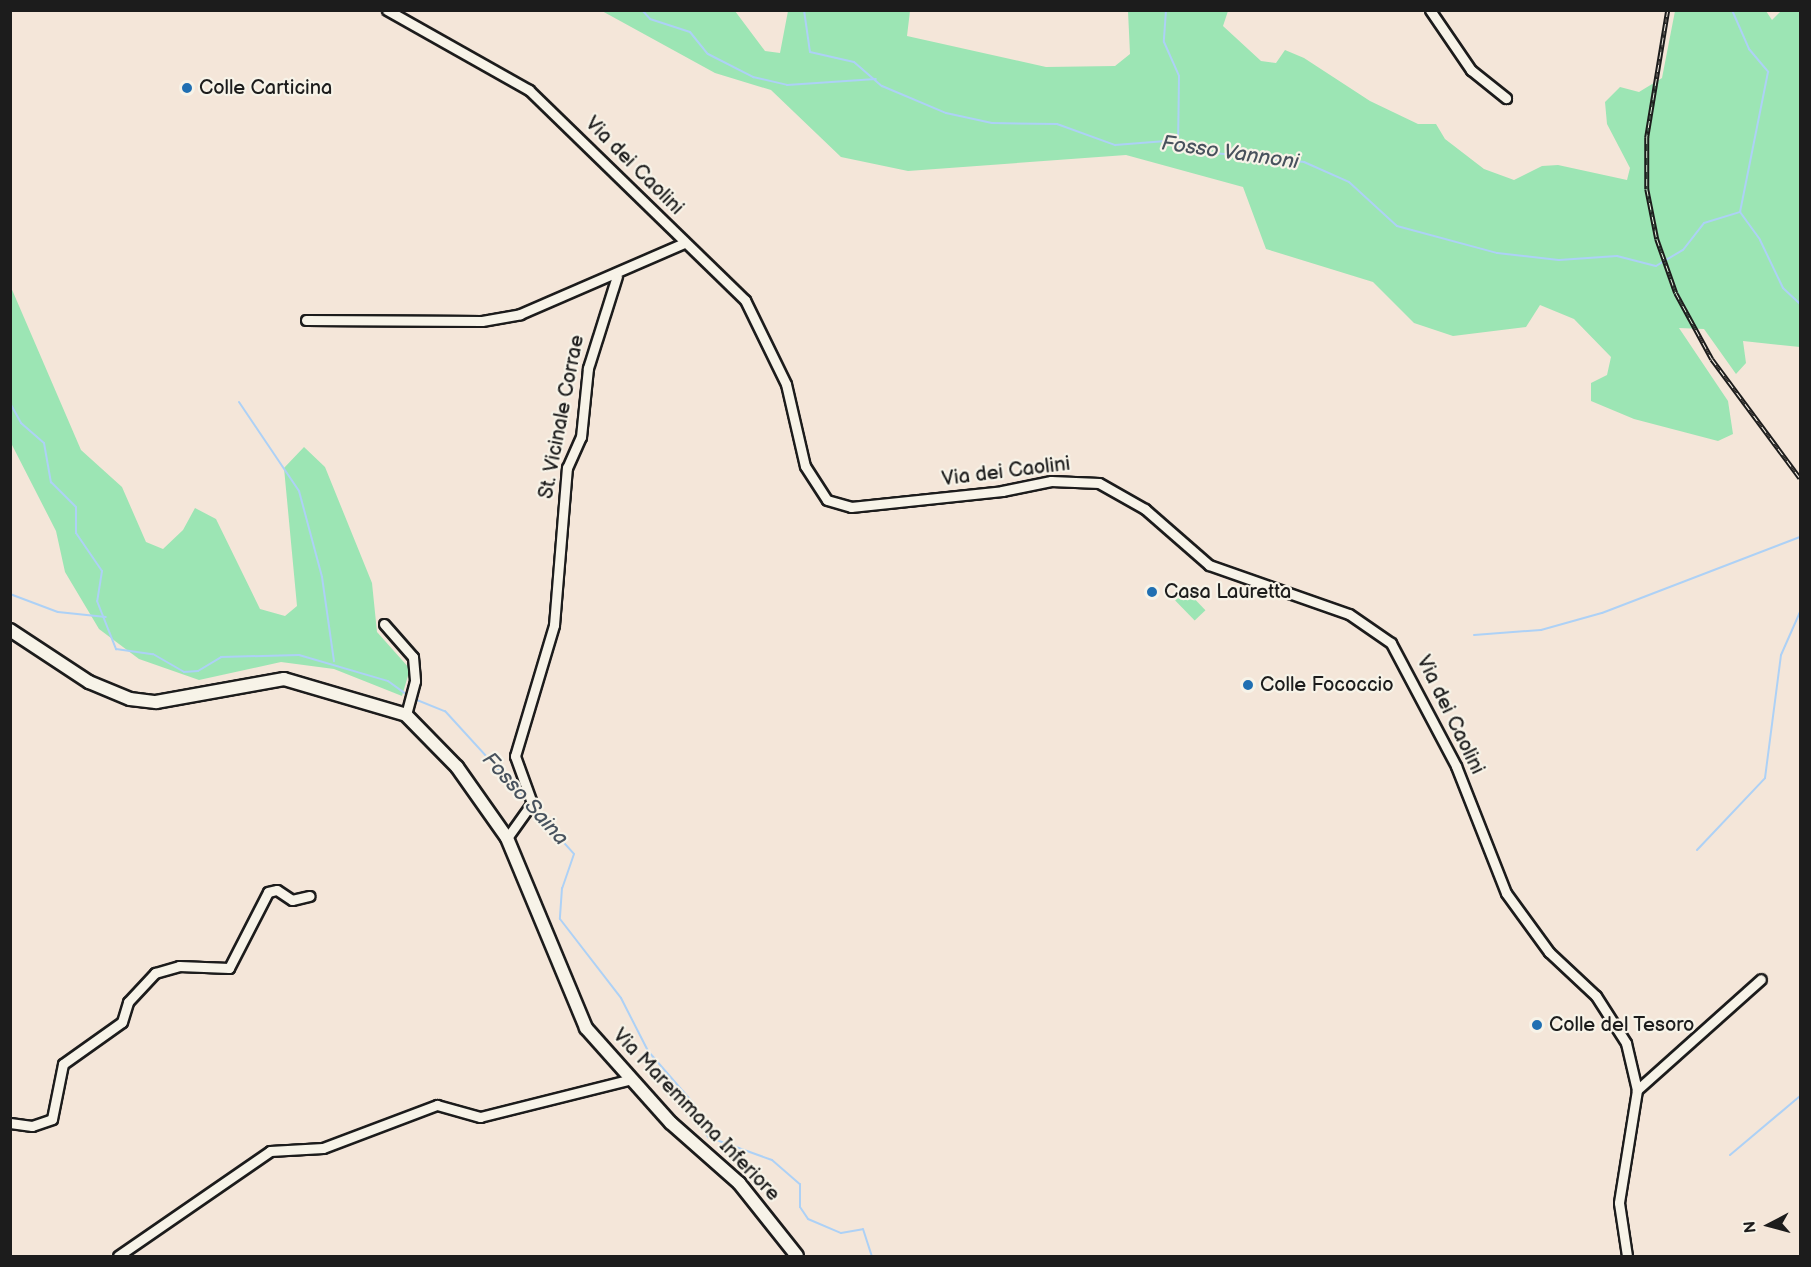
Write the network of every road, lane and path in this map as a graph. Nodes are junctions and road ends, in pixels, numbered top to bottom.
1 (387, 10) edge
2 (1430, 10) edge
3 (1506, 98) dead end
4 (684, 243) junction
5 (617, 276) junction
6 (306, 320) dead end
7 (384, 624) dead end
8 (10, 630) edge
9 (406, 715) junction
10 (507, 838) junction
11 (310, 896) dead end
12 (1761, 979) dead end
13 (628, 1080) junction
14 (1637, 1090) junction
15 (10, 1123) edge
16 (118, 1257) edge
17 (796, 1257) edge
18 (1627, 1257) edge

1 - 4 street, Via dei Caolini
2 - 3 street
4 - 5 street
4 - 14 street, Via dei Caolini
5 - 6 street
5 - 10 street, St. Vicinale Corrae
7 - 9 street
8 - 9 main road, Via Maremmana Inferiore
9 - 10 main road, Via Maremmana Inferiore
10 - 13 main road, Via Maremmana Inferiore
11 - 15 street
12 - 14 street
13 - 16 street
13 - 17 main road, Via Maremmana Inferiore
14 - 18 street, Via dei Caolini

